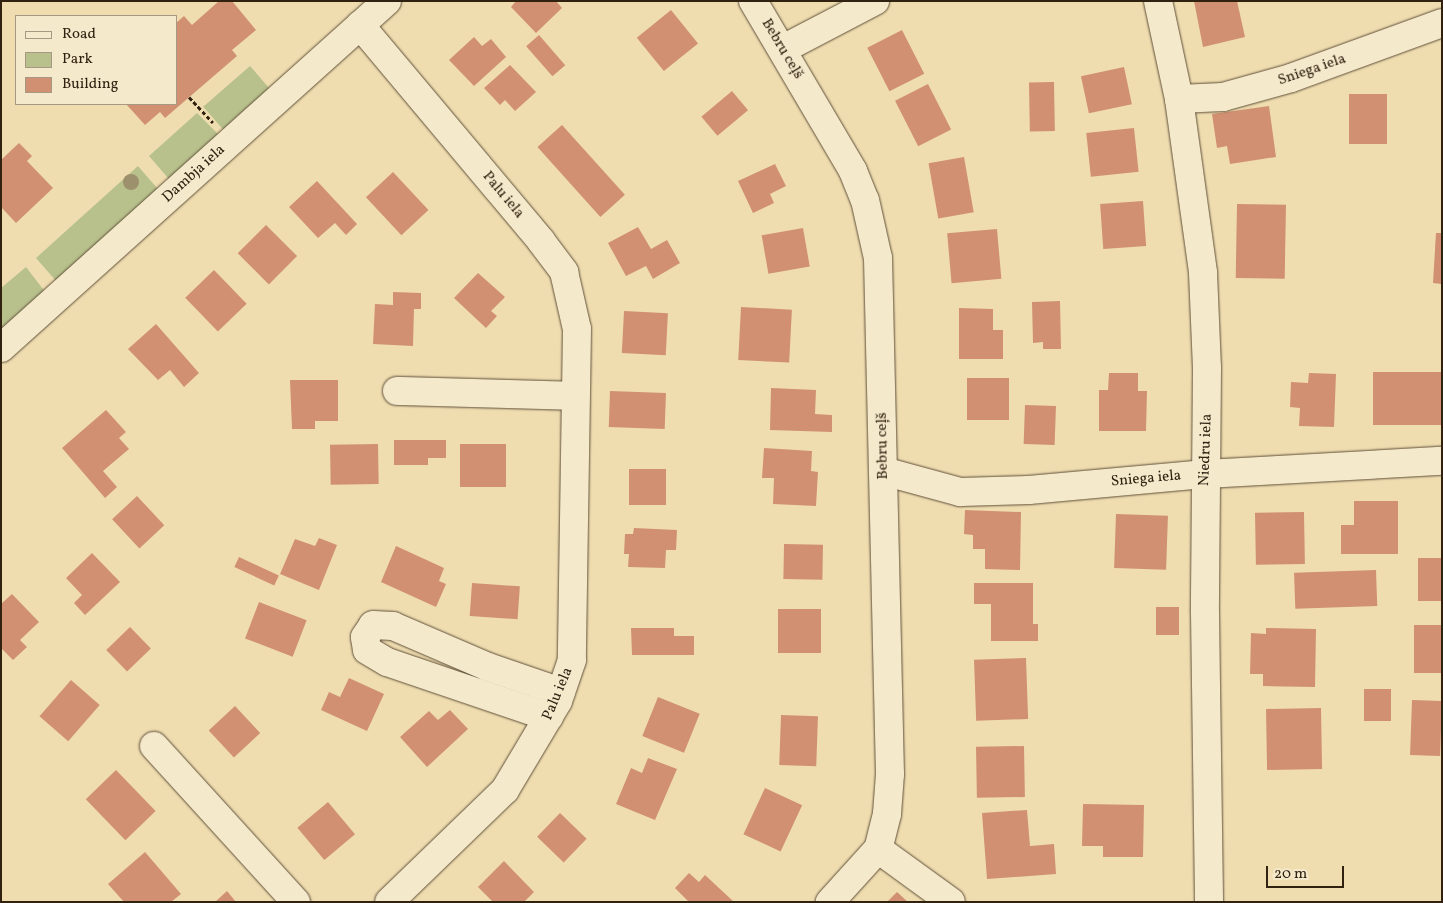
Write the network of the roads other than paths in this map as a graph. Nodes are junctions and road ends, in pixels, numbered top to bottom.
1 (388, 1) edge
2 (753, 1) edge
3 (875, 1) edge
4 (1158, 1) edge
5 (1442, 23) edge
6 (360, 25) junction
7 (784, 49) junction
8 (1179, 99) junction
9 (1, 348) edge
10 (397, 391) dead end
11 (574, 396) junction
12 (1442, 461) edge
13 (883, 471) junction
14 (1206, 474) junction
15 (561, 692) junction
16 (549, 717) junction
17 (154, 746) dead end
18 (878, 849) junction
19 (296, 902) edge
20 (389, 902) edge
21 (830, 902) edge
22 (951, 902) edge
23 (1210, 902) edge

1 - 6 street, Dambja iela
2 - 7 street, Bebru ceļš
3 - 7 street
4 - 8 street, Niedru iela
5 - 8 street, Sniega iela
6 - 9 street, Dambja iela
6 - 11 street, Palu iela
7 - 13 street, Bebru ceļš
8 - 14 street, Niedru iela
10 - 11 street
11 - 15 street, Palu iela
12 - 14 street, Sniega iela
13 - 14 street, Sniega iela
13 - 18 street, Bebru ceļš
14 - 23 street, Niedru iela
15 - 16 street, Palu iela
15 - 16 street
16 - 20 street, Palu iela
17 - 19 street
18 - 21 street, Bebru ceļš
18 - 22 street

